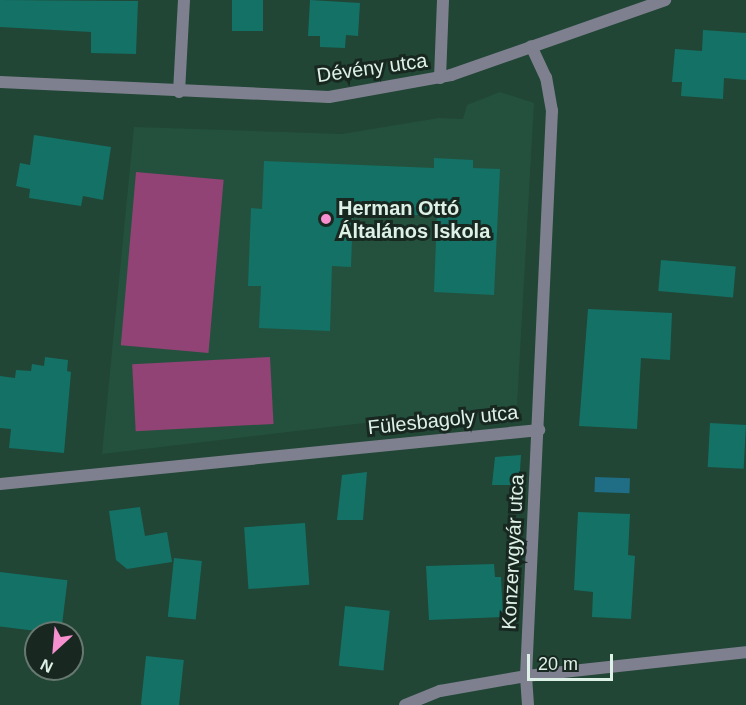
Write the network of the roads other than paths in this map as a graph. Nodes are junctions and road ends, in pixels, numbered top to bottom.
1 (184, 0) edge
2 (443, 0) edge
3 (665, 0) edge
4 (531, 46) junction
5 (440, 78) junction
6 (0, 82) edge
7 (179, 92) junction
8 (539, 430) junction
9 (0, 484) edge
10 (746, 652) edge
11 (525, 676) junction
12 (405, 705) edge
13 (528, 705) edge

1 - 7 street
2 - 5 street
3 - 4 street, Dévény utca
4 - 5 street, Dévény utca
4 - 8 street, Fülesbagoly utca
5 - 7 street, Dévény utca
6 - 7 street, Dévény utca
8 - 9 street, Fülesbagoly utca
8 - 11 street, Konzervgyár utca
10 - 11 street
11 - 12 street
11 - 13 street, Konzervgyár utca

